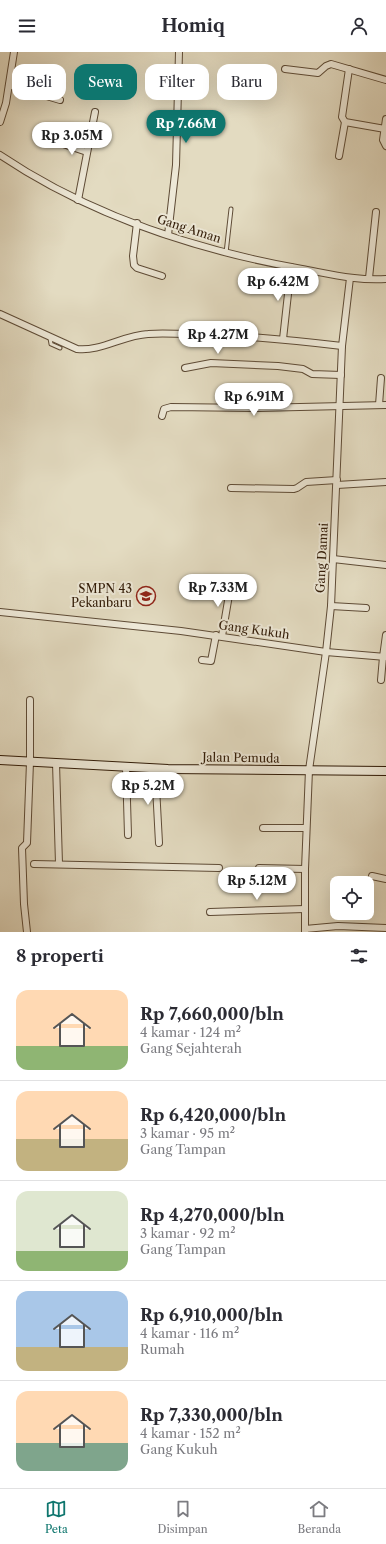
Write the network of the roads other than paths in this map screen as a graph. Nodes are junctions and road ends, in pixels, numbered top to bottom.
1 (14, 52) edge
2 (179, 52) edge
3 (285, 69) dead end
4 (349, 69) junction
5 (386, 80) edge
6 (9, 85) junction
7 (12, 86) edge
8 (95, 112) dead end
9 (386, 119) edge
10 (0, 122) edge
11 (345, 122) junction
12 (385, 129) junction
13 (63, 144) dead end
14 (386, 146) edge
15 (87, 152) junction
16 (0, 154) edge
17 (339, 156) dead end
18 (78, 200) junction
19 (231, 209) dead end
20 (376, 212) dead end
21 (137, 223) junction
22 (168, 235) junction
23 (226, 253) junction
24 (291, 267) junction
25 (162, 276) dead end
26 (350, 278) junction
27 (369, 278) junction
28 (386, 279) edge
29 (0, 314) edge
30 (50, 338) junction
31 (283, 338) junction
32 (342, 346) junction
33 (60, 348) dead end
34 (185, 368) dead end
35 (341, 375) junction
36 (381, 378) dead end
37 (339, 405) junction
38 (383, 405) edge
39 (162, 416) dead end
40 (337, 482) junction
41 (386, 482) edge
42 (231, 488) dead end
43 (333, 559) junction
44 (386, 565) edge
45 (196, 594) dead end
46 (331, 606) junction
47 (366, 608) dead end
48 (0, 612) edge
49 (386, 635) edge
50 (219, 636) junction
51 (326, 652) junction
52 (384, 657) edge
53 (202, 660) dead end
54 (381, 680) dead end
55 (30, 700) dead end
56 (0, 760) edge
57 (30, 762) junction
58 (56, 763) junction
59 (126, 768) junction
60 (155, 768) junction
61 (309, 770) junction
62 (386, 771) edge
63 (263, 828) dead end
64 (306, 828) junction
65 (128, 835) dead end
66 (159, 843) dead end
67 (34, 864) dead end
68 (59, 864) junction
69 (219, 868) dead end
70 (259, 868) dead end
71 (305, 869) junction
72 (374, 876) edge
73 (386, 879) edge
74 (305, 909) junction
75 (210, 912) dead end
76 (386, 928) edge
77 (305, 930) edge
78 (373, 930) edge
79 (27, 932) edge

1 - 6 street
2 - 22 street
3 - 4 street
4 - 5 street
4 - 11 street
6 - 7 street
6 - 10 street
8 - 15 street
9 - 12 street
11 - 12 street
11 - 17 street
12 - 14 street
13 - 15 street
15 - 18 street
16 - 18 street, Gang Aman
18 - 21 street, Gang Aman
19 - 23 lane
20 - 27 street
21 - 22 street, Gang Aman
21 - 25 street
22 - 23 street, Gang Aman
23 - 24 street, Gang Aman
24 - 26 street, Gang Aman
24 - 31 street
26 - 27 street, Gang Aman
26 - 32 street, Gang Damai
27 - 28 street, Gang Aman
29 - 30 street
30 - 31 street
30 - 33 lane
31 - 32 street
32 - 35 street, Gang Damai
34 - 35 street
35 - 37 street, Gang Damai
36 - 38 street
37 - 38 street
37 - 39 street
37 - 40 street, Gang Damai
40 - 41 street
40 - 42 street
40 - 43 street, Gang Damai
43 - 44 street
43 - 46 street, Gang Damai
45 - 50 street
46 - 47 street
46 - 51 street, Gang Damai
48 - 50 street, Gang Kukuh
49 - 52 street
50 - 51 street, Gang Kukuh
50 - 53 street
51 - 52 street, Gang Kukuh
51 - 61 street, Gang Damai
52 - 54 street
55 - 57 street
56 - 57 main road, Jalan Pemuda
57 - 58 main road, Jalan Pemuda
57 - 79 street
58 - 59 main road, Jalan Pemuda
58 - 68 street
59 - 60 main road, Jalan Pemuda
59 - 65 street
60 - 61 main road, Jalan Pemuda
60 - 66 street
61 - 62 main road, Jalan Pemuda
61 - 64 street, Gang Damai
63 - 64 street
64 - 71 street, Gang Damai
67 - 68 street
68 - 69 street
70 - 71 street
71 - 74 street, Gang Damai
72 - 73 street
74 - 75 street
74 - 77 street, Gang Damai
76 - 78 street
77 - 78 street

